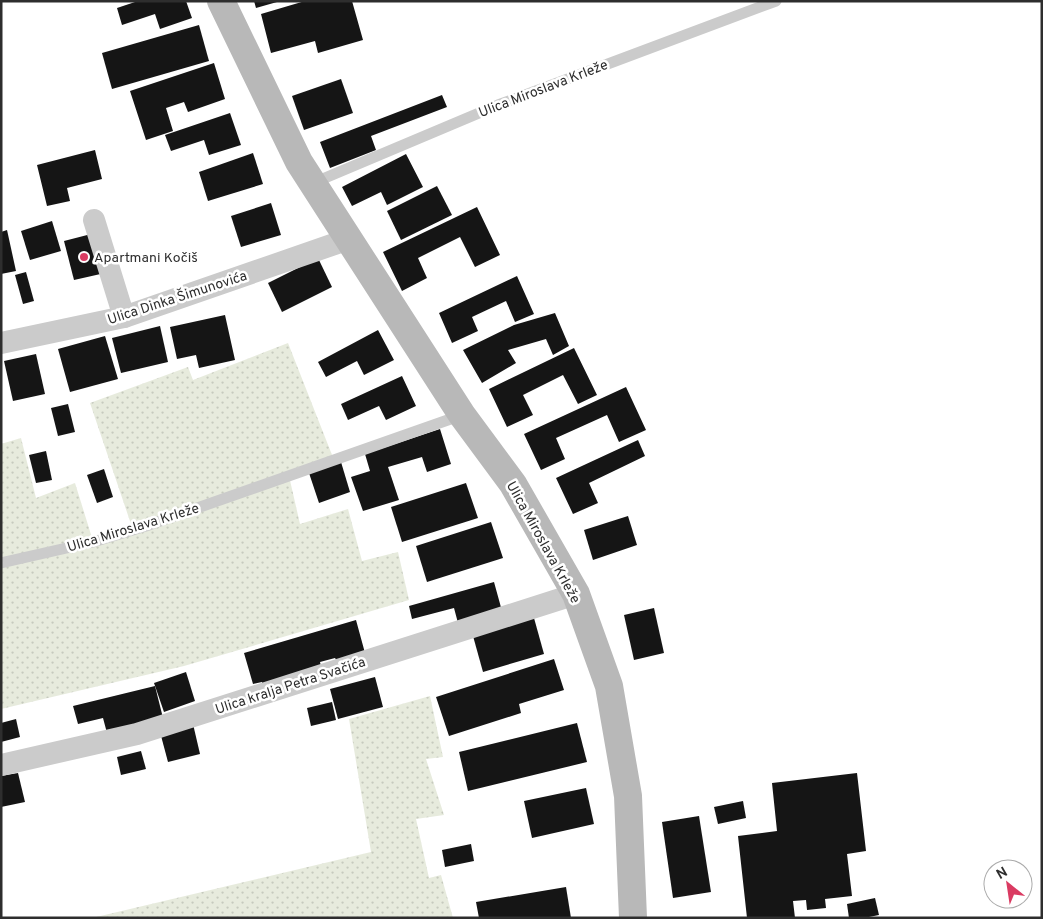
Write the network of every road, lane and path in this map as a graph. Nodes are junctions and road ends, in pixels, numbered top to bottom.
1 (221, 1) edge
2 (776, 1) edge
3 (312, 182) junction
4 (94, 220) dead end
5 (349, 239) junction
6 (124, 316) junction
7 (1, 343) edge
8 (462, 414) junction
9 (1, 563) edge
10 (576, 594) junction
11 (1, 765) edge
12 (633, 918) edge

1 - 3 main road, Ulica Miroslava Krleže
2 - 3 lane, Ulica Miroslava Krleže
3 - 5 main road, Ulica Miroslava Krleže
4 - 6 street
5 - 6 street, Ulica Dinka Šimunovića
5 - 8 main road, Ulica Miroslava Krleže
6 - 7 street, Ulica Dinka Šimunovića
8 - 9 lane, Ulica Miroslava Krleže
8 - 10 main road, Ulica Miroslava Krleže
10 - 11 street, Ulica kralja Petra Svačića
10 - 12 main road, Ulica Miroslava Krleže

